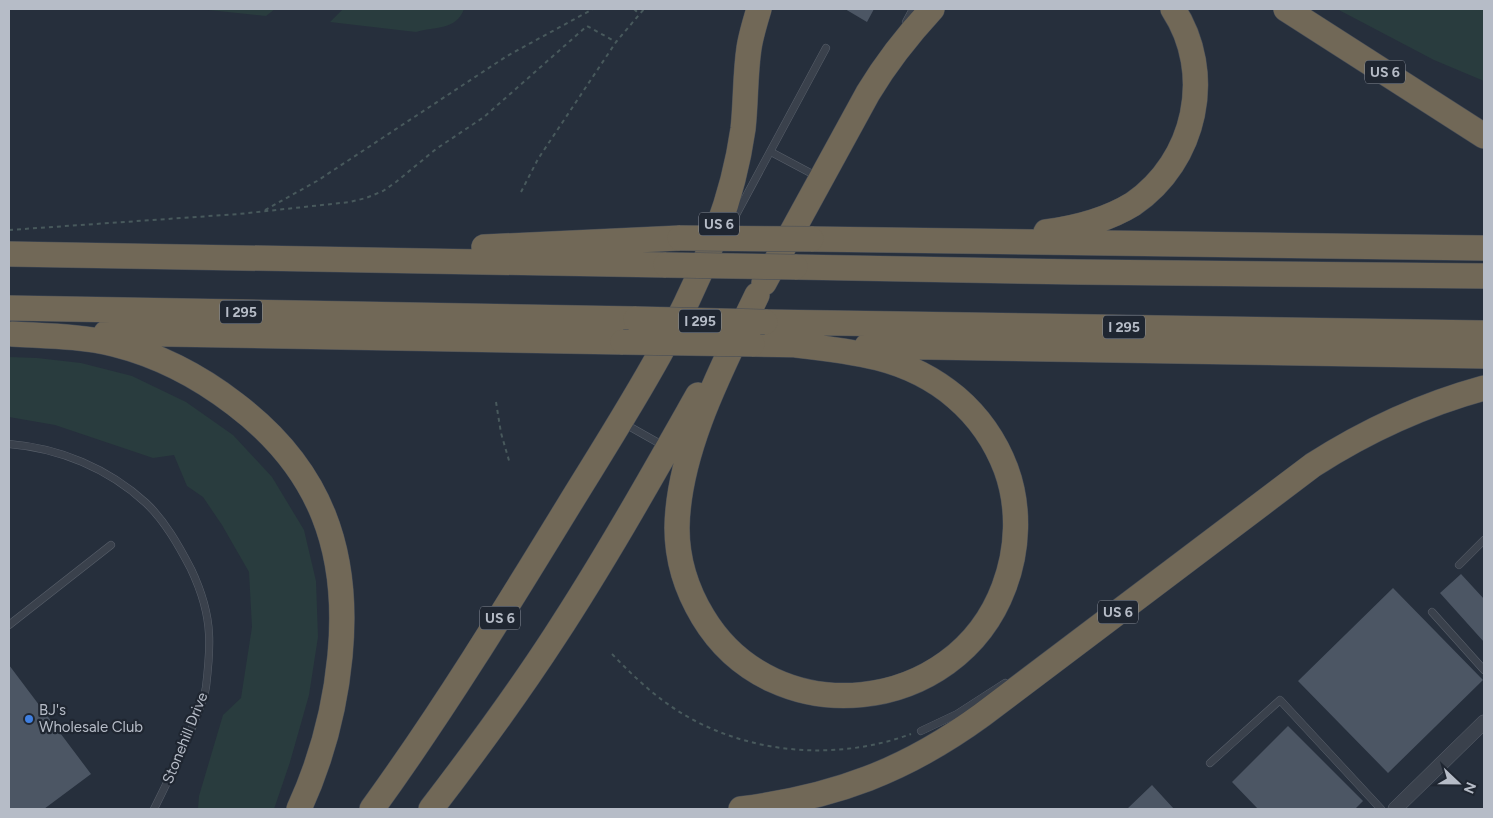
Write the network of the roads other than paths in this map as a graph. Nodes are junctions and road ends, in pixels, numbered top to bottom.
1 (759, 9) edge
2 (913, 9) edge
3 (932, 9) edge
4 (1173, 9) edge
5 (1286, 9) edge
6 (904, 26) dead end
7 (899, 35) dead end
8 (826, 48) dead end
9 (857, 113) junction
10 (1484, 136) edge
11 (771, 152) junction
12 (821, 179) junction
13 (939, 240) junction
14 (1484, 248) edge
15 (9, 254) edge
16 (309, 259) junction
17 (1484, 276) edge
18 (757, 295) junction
19 (9, 308) edge
20 (1484, 333) edge
21 (11, 334) edge
22 (796, 345) junction
23 (1484, 356) edge
24 (654, 362) junction
25 (1484, 388) edge
26 (620, 421) junction
27 (9, 444) edge
28 (668, 448) junction
29 (1484, 540) edge
30 (111, 545) dead end
31 (1190, 557) junction
32 (1459, 565) dead end
33 (1432, 612) dead end
34 (9, 625) edge
35 (1070, 639) dead end
36 (1484, 670) edge
37 (1014, 677) dead end
38 (1484, 722) edge
39 (921, 731) road end
40 (1210, 763) dead end
41 (154, 809) edge
42 (299, 809) edge
43 (372, 809) edge
44 (431, 809) edge
45 (741, 809) edge
46 (1381, 809) edge
47 (1395, 809) edge

1 - 24 highway, US 6
2 - 6 lane
3 - 9 highway
4 - 13 highway
5 - 10 highway, US 6
7 - 9 lane
8 - 11 lane
9 - 12 highway
11 - 12 lane
11 - 24 lane
12 - 18 highway
13 - 14 highway
13 - 16 highway, bridge
15 - 16 highway
16 - 17 highway, bridge
18 - 22 highway
18 - 28 highway
19 - 20 highway, I 295, bridge
21 - 22 highway, bridge
21 - 42 highway
22 - 23 highway
24 - 26 highway, US 6
25 - 31 highway, US 6
26 - 28 lane
26 - 43 highway, US 6
27 - 41 lane, Stonehill Drive
28 - 44 highway
29 - 32 lane
30 - 34 lane
31 - 35 lane
31 - 45 highway, US 6
33 - 36 lane
37 - 39 lane
38 - 47 street
40 - 46 lane

